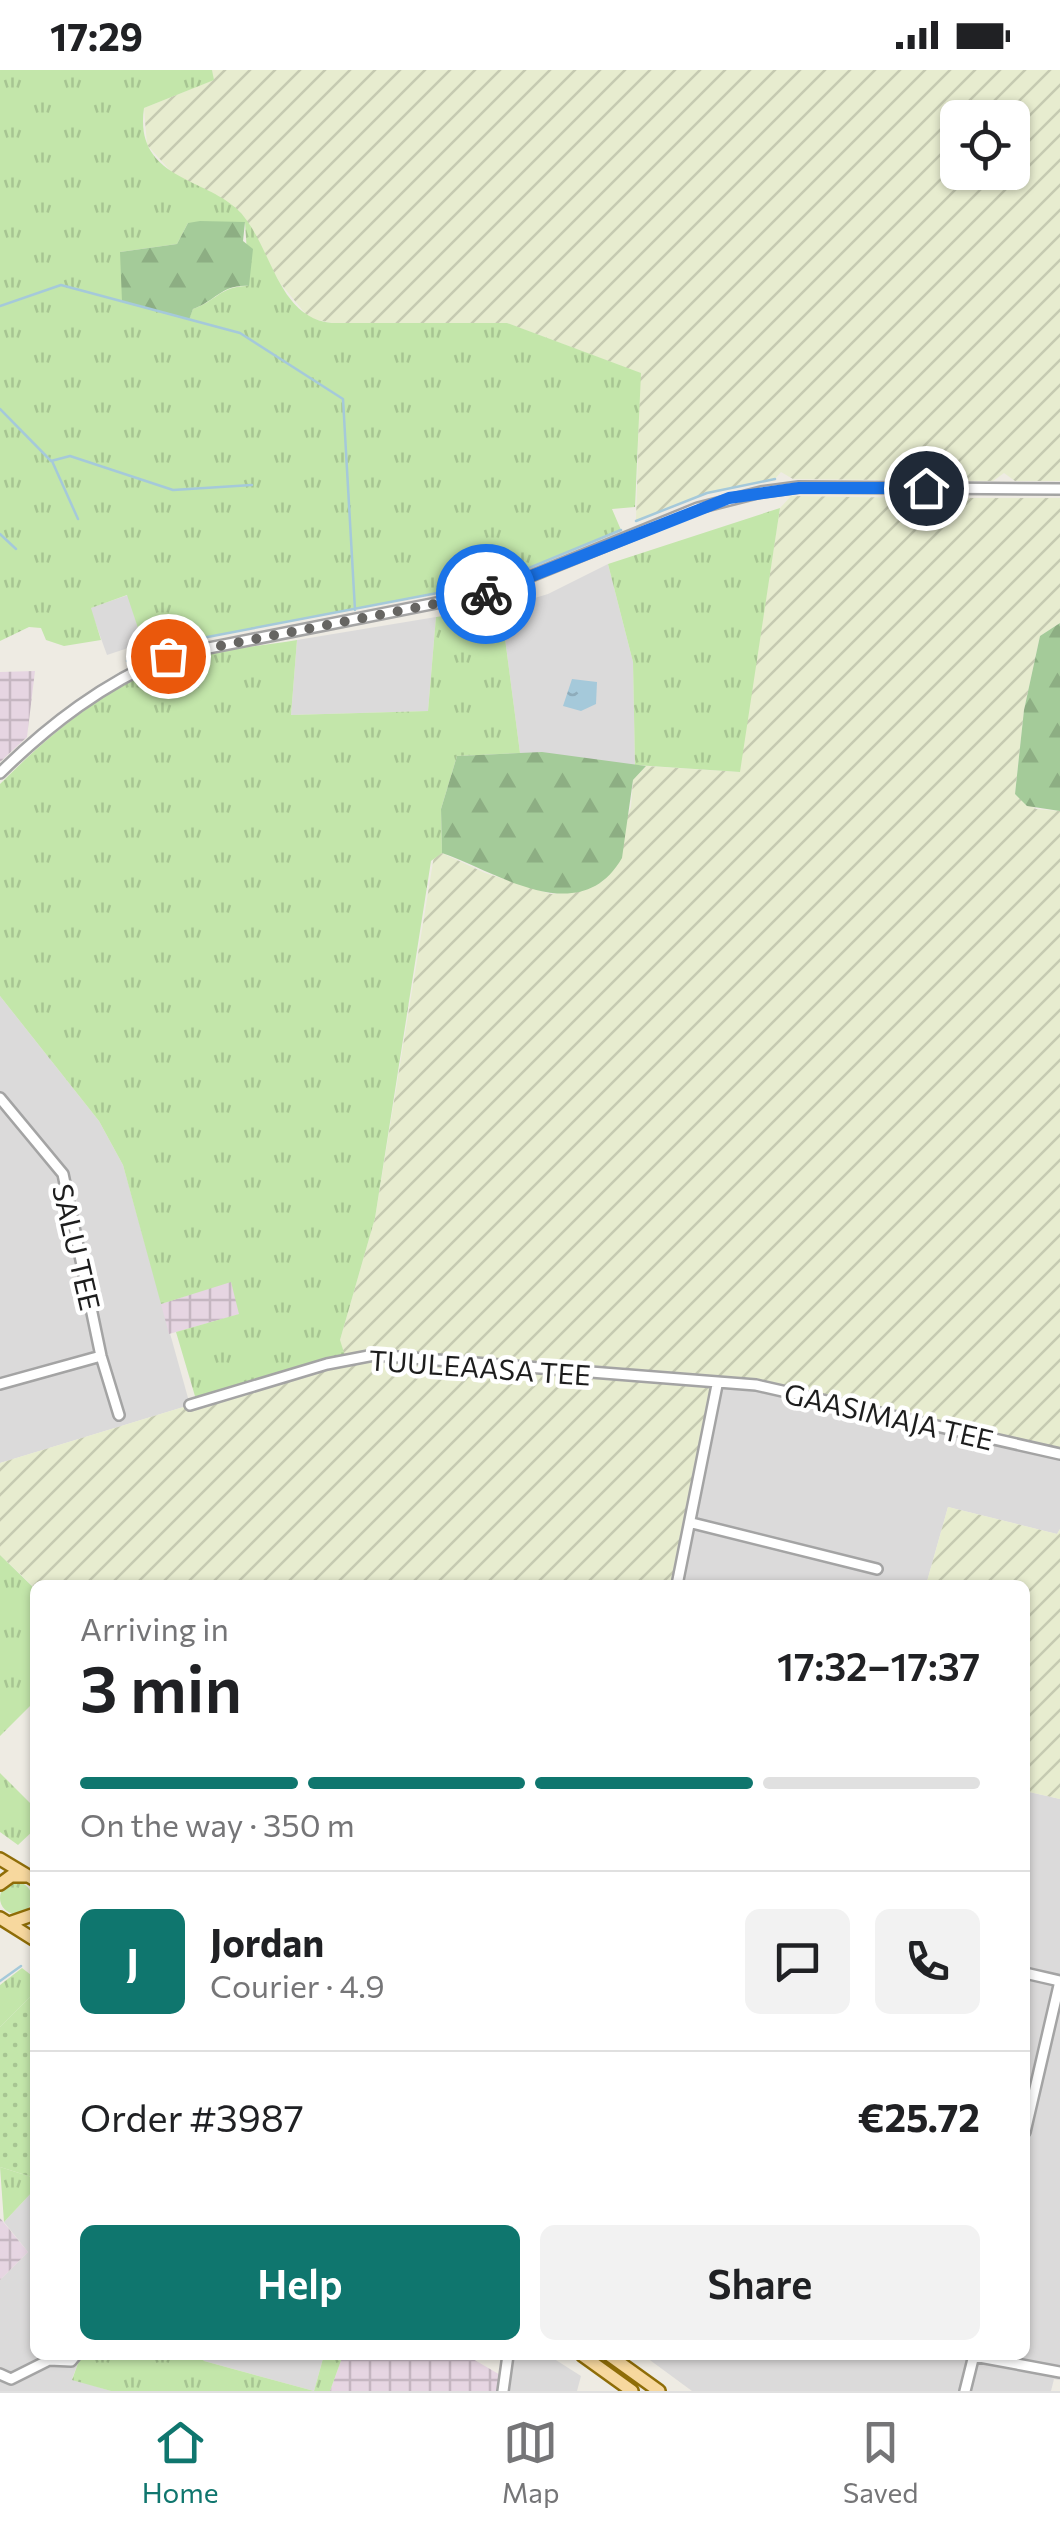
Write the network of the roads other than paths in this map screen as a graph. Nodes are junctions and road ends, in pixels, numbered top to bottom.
1 (1060, 489) edge
2 (0, 773) edge
3 (0, 1098) edge
4 (101, 1356) junction
5 (0, 1384) edge
6 (717, 1385) junction
7 (190, 1406) dead end
8 (119, 1415) dead end
9 (1060, 1454) edge
10 (692, 1523) junction
11 (877, 1569) dead end
12 (678, 1580) edge
13 (0, 1859) edge
14 (30, 1876) edge
15 (30, 1878) edge
16 (0, 1884) edge
17 (30, 1915) edge
18 (3, 1922) edge
19 (30, 1937) edge
20 (1030, 1974) edge
21 (1060, 1981) edge
22 (1030, 2110) edge
23 (49, 2360) edge
24 (507, 2360) edge
25 (589, 2360) edge
26 (615, 2360) edge
27 (973, 2360) edge
28 (999, 2360) edge
29 (1060, 2372) edge
30 (0, 2374) edge
31 (504, 2391) edge
32 (632, 2391) edge
33 (659, 2391) edge
34 (965, 2391) edge

1 - 2 street
3 - 4 street, SALU TEE
4 - 5 street
4 - 8 street, SALU TEE
6 - 7 street, TUULEAASA TEE
6 - 9 street, GAASIMAJA TEE
6 - 10 street
10 - 11 street
10 - 12 street
13 - 14 main road
15 - 16 main road
17 - 18 main road
18 - 19 main road
20 - 21 street
21 - 22 street
23 - 30 street
24 - 31 street
25 - 32 main road
26 - 33 main road
27 - 34 street
28 - 29 street

